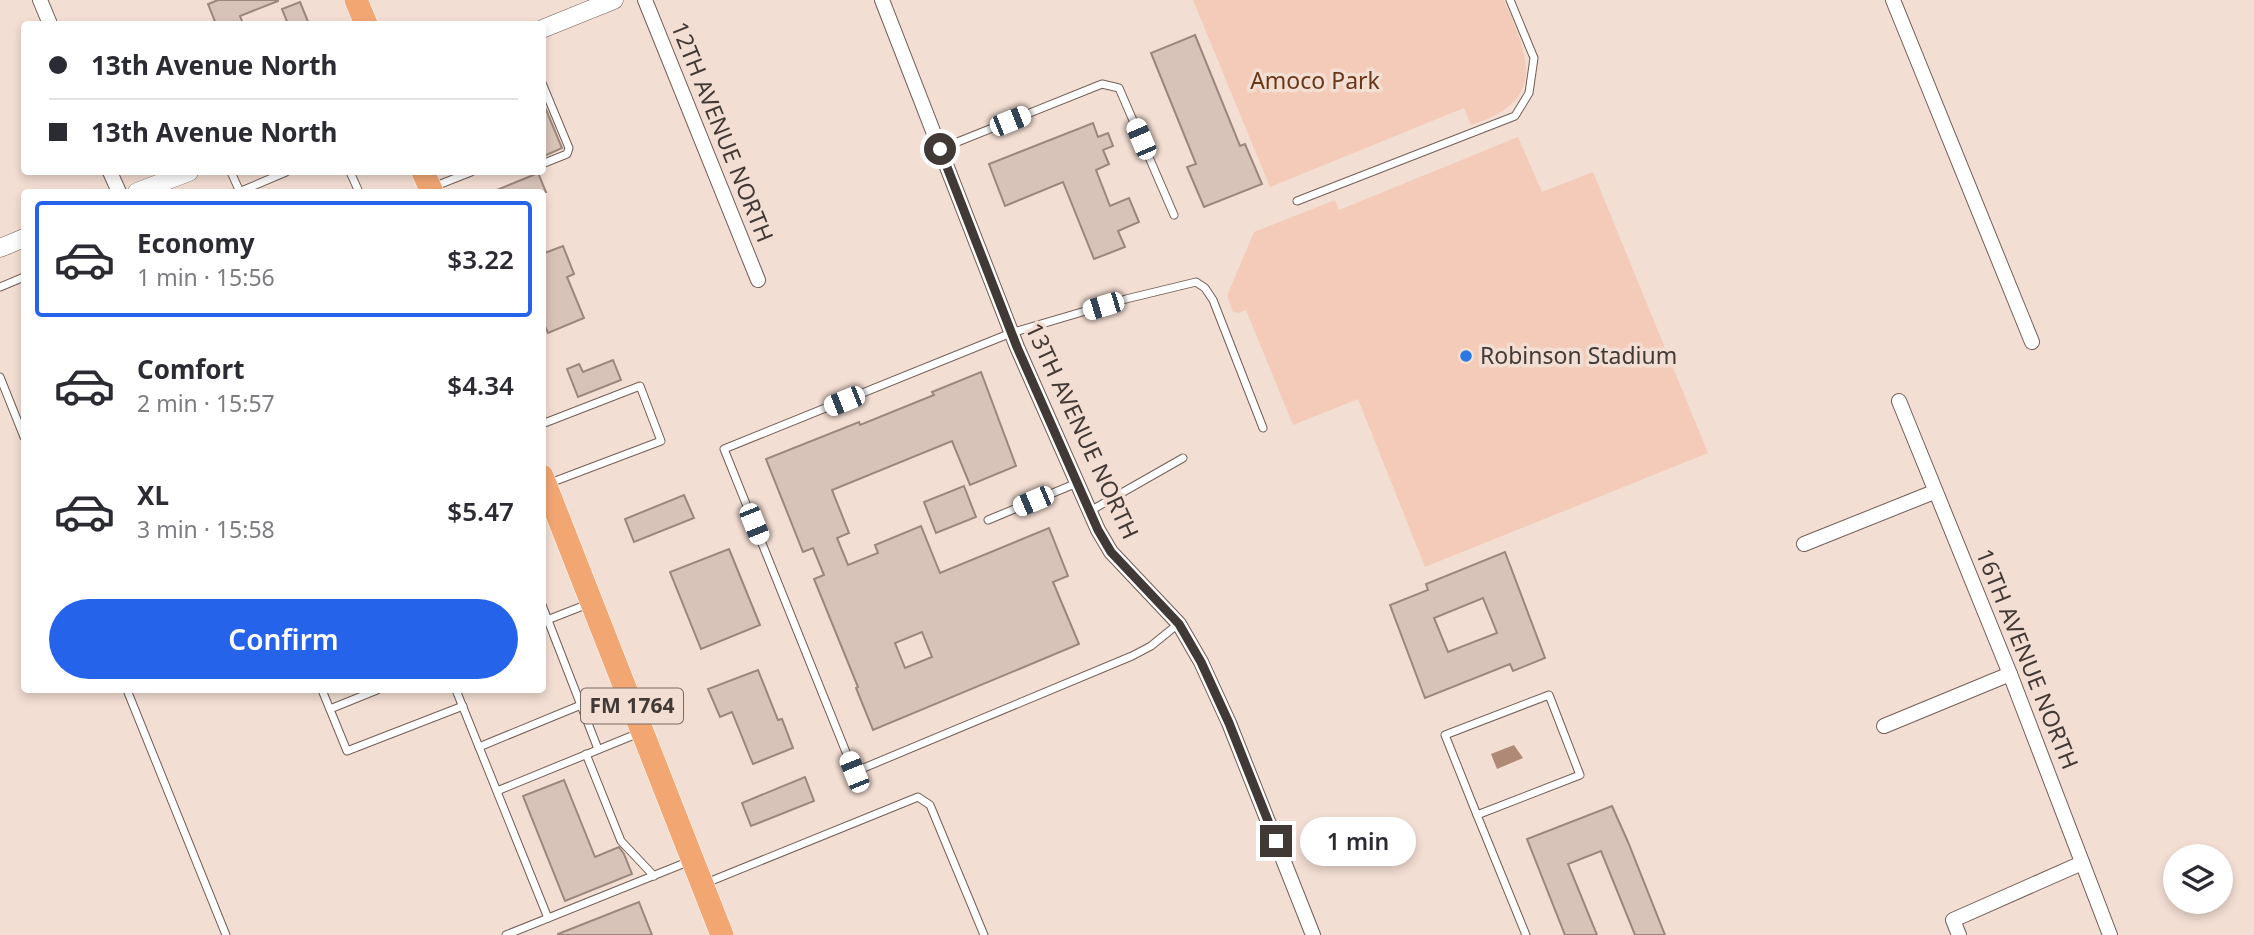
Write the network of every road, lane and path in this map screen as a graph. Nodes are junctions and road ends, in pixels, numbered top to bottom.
1 (40, 0) edge
2 (356, 0) edge
3 (614, 0) edge
4 (645, 0) edge
5 (882, 0) edge
6 (1510, 0) edge
7 (1894, 0) edge
8 (49, 21) edge
9 (365, 21) edge
10 (546, 27) edge
11 (546, 93) edge
12 (940, 149) junction
13 (546, 162) edge
14 (182, 175) edge
15 (279, 175) edge
16 (460, 175) edge
17 (428, 184) edge
18 (156, 189) edge
19 (247, 189) edge
20 (1297, 201) dead end
21 (1174, 215) dead end
22 (21, 239) edge
23 (0, 248) edge
24 (21, 278) edge
25 (758, 281) dead end
26 (0, 287) edge
27 (1011, 333) junction
28 (2032, 342) dead end
29 (0, 377) edge
30 (1899, 401) dead end
31 (546, 422) edge
32 (1263, 428) dead end
33 (21, 430) edge
34 (1183, 458) dead end
35 (546, 481) edge
36 (1077, 483) junction
37 (546, 487) edge
38 (1934, 492) junction
39 (1090, 511) junction
40 (988, 520) dead end
41 (1804, 544) dead end
42 (592, 602) junction
43 (546, 621) edge
44 (546, 623) edge
45 (1179, 624) junction
46 (2010, 674) junction
47 (128, 693) edge
48 (323, 693) edge
49 (370, 693) edge
50 (457, 693) edge
51 (581, 705) junction
52 (463, 706) junction
53 (330, 709) junction
54 (1884, 726) dead end
55 (642, 732) junction
56 (479, 747) junction
57 (598, 749) junction
58 (586, 754) junction
59 (497, 791) junction
60 (1477, 815) junction
61 (693, 860) junction
62 (2082, 863) junction
63 (654, 876) junction
64 (702, 884) junction
65 (548, 918) junction
66 (226, 935) edge
67 (506, 935) edge
68 (722, 935) edge
69 (984, 935) edge
70 (1313, 935) edge
71 (1526, 935) edge
72 (1959, 935) edge
73 (2110, 935) edge

1 - 8 street
2 - 9 main road
3 - 10 street
4 - 25 street, 12TH AVENUE NORTH
5 - 12 street, 13TH AVENUE NORTH
6 - 20 lane
7 - 28 street
11 - 13 lane
12 - 21 lane
12 - 27 street, 13TH AVENUE NORTH
14 - 18 street
15 - 19 lane
16 - 17 lane
22 - 23 street
24 - 26 lane
27 - 32 lane
27 - 36 street, 13TH AVENUE NORTH
27 - 45 lane
29 - 33 lane
30 - 38 street, 16TH AVENUE NORTH
31 - 35 lane
34 - 39 lane
36 - 39 street, 13TH AVENUE NORTH
36 - 40 lane
37 - 42 main road, FM 1764
38 - 41 street
38 - 46 street, 16TH AVENUE NORTH
39 - 45 street, 13TH AVENUE NORTH
42 - 43 lane
42 - 55 main road, FM 1764
44 - 51 lane
45 - 70 street, 13TH AVENUE NORTH
46 - 54 street
46 - 62 street, 16TH AVENUE NORTH
47 - 66 lane
48 - 53 lane
49 - 53 lane
50 - 52 lane
51 - 56 lane
51 - 57 lane
52 - 53 lane
52 - 56 lane
55 - 57 lane
55 - 61 main road, FM 1764
56 - 59 lane
57 - 58 lane
58 - 59 lane
58 - 63 lane
59 - 65 lane
60 - 60 lane
60 - 71 lane
61 - 63 lane
61 - 64 main road, FM 1764
62 - 72 street
62 - 73 street, 16TH AVENUE NORTH
63 - 65 lane
64 - 68 main road, FM 1764
64 - 69 lane
65 - 67 lane

